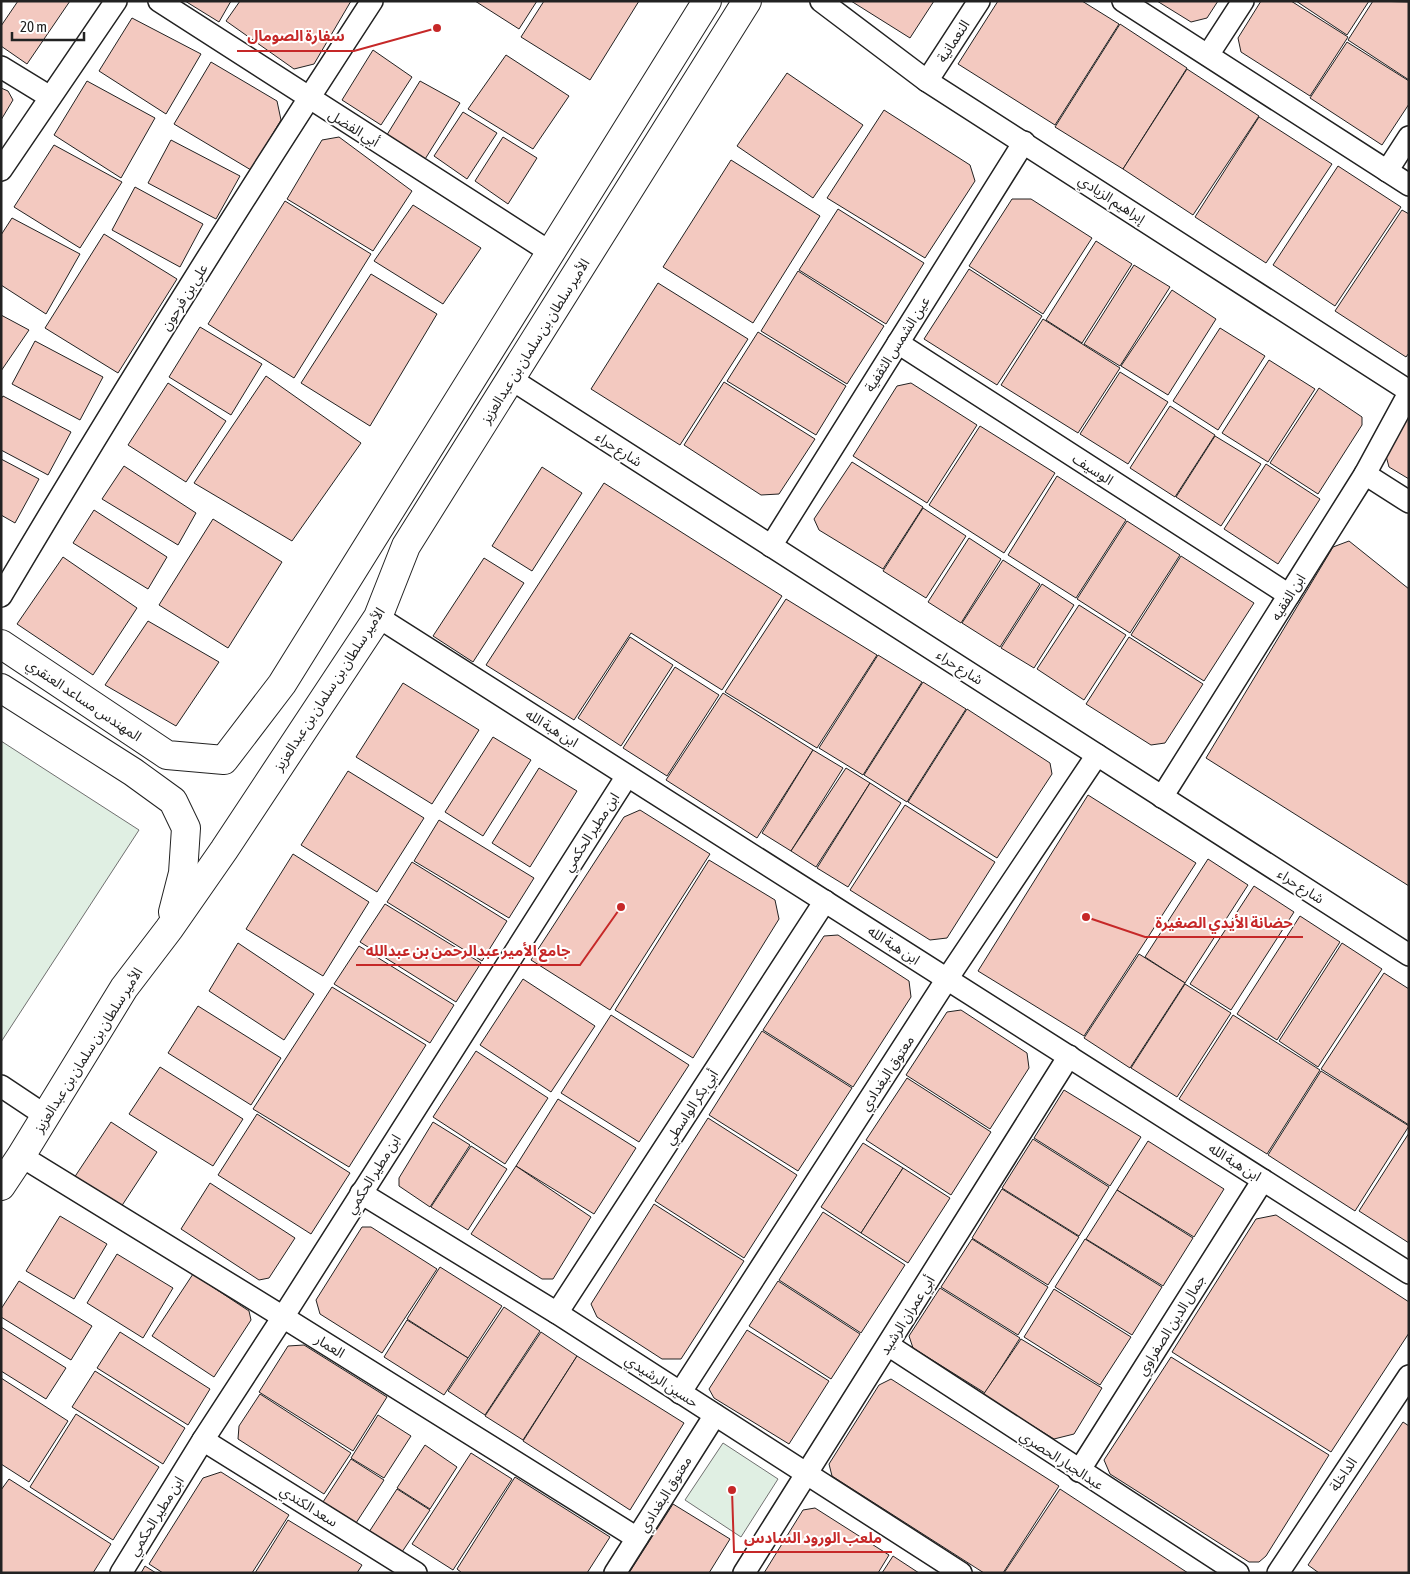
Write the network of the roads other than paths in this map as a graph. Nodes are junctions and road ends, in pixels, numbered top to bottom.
1 (116, 1) edge
2 (158, 1) edge
3 (372, 1) edge
4 (707, 1) edge
5 (747, 1) edge
6 (820, 1) edge
7 (979, 1) edge
8 (1123, 1) edge
9 (1243, 1) edge
10 (1208, 55) junction
11 (1, 67) edge
12 (927, 81) junction
13 (50, 97) junction
14 (308, 99) junction
15 (1409, 137) edge
16 (1024, 142) junction
17 (1, 170) edge
18 (1387, 171) junction
19 (1409, 185) edge
20 (550, 252) junction
21 (898, 343) junction
22 (511, 379) junction
23 (1409, 392) edge
24 (1366, 474) junction
25 (408, 481) junction
26 (438, 496) junction
27 (1409, 502) edge
28 (374, 537) junction
29 (406, 546) junction
30 (771, 546) junction
31 (1289, 595) junction
32 (1, 596) edge
33 (378, 617) junction
34 (1, 644) edge
35 (1, 688) edge
36 (1097, 755) junction
37 (627, 776) junction
38 (1162, 797) junction
39 (825, 901) junction
40 (169, 929) junction
41 (1409, 955) edge
42 (947, 979) junction
43 (1069, 1056) junction
44 (1, 1086) edge
45 (46, 1116) junction
46 (22, 1156) junction
47 (1263, 1180) junction
48 (1, 1186) edge
49 (361, 1193) junction
50 (1409, 1273) edge
51 (557, 1313) junction
52 (283, 1317) junction
53 (888, 1345) junction
54 (1409, 1376) edge
55 (680, 1393) junction
56 (715, 1415) junction
57 (203, 1440) junction
58 (1079, 1471) junction
59 (807, 1474) junction
60 (637, 1538) junction
61 (385, 1565) edge
62 (121, 1573) edge
63 (416, 1573) edge
64 (615, 1573) edge
65 (744, 1573) edge
66 (961, 1573) edge
67 (1238, 1573) edge
68 (1278, 1573) edge

1 - 13 street
2 - 14 street, أبي الفضل
3 - 14 street, علي بن فرحون
4 - 20 street
5 - 22 street, الأمير سلطان بن سلمان بن عبدالعزيز
6 - 12 street, إبراهيم الزيادي
7 - 12 street, النعمانية
8 - 10 street
9 - 10 street
10 - 18 street
11 - 13 street
12 - 16 street, إبراهيم الزيادي
13 - 17 street
14 - 20 street, أبي الفضل
14 - 32 street, علي بن فرحون
15 - 18 street
16 - 21 street, عين الشمس الثقفية
16 - 23 street, إبراهيم الزيادي
18 - 19 street
20 - 25 street
21 - 30 street, عين الشمس الثقفية
21 - 31 street, الوسيف
22 - 26 street, الأمير سلطان بن سلمان بن عبدالعزيز
22 - 30 street, شارع حراء
23 - 24 street, ابن الفقيه
24 - 27 street
24 - 31 street, ابن الفقيه
25 - 26 street
25 - 28 street
26 - 29 street, الأمير سلطان بن سلمان بن عبدالعزيز
28 - 29 street
28 - 34 street, المهندس مساعد العنقري
29 - 33 street, الأمير سلطان بن سلمان بن عبدالعزيز
30 - 36 street, شارع حراء
31 - 38 street, ابن الفقيه
33 - 37 street, ابن هبة الله
33 - 40 street, الأمير سلطان بن سلمان بن عبدالعزيز
35 - 40 street
36 - 38 street, شارع حراء
36 - 42 street, معتوق البغدادي
37 - 39 street, ابن هبة الله
37 - 49 street, ابن مطير الحكمي
38 - 41 street, شارع حراء
39 - 42 street, ابن هبة الله
39 - 51 street, أبي بكر الواسطي
40 - 45 street, الأمير سلطان بن سلمان بن عبدالعزيز
42 - 43 street, ابن هبة الله
42 - 55 street, معتوق البغدادي
43 - 47 street, ابن هبة الله
43 - 53 street, أبي عمران الرشيد
44 - 45 street
45 - 46 street, الأمير سلطان بن سلمان بن عبدالعزيز
46 - 48 street, الأمير سلطان بن سلمان بن عبدالعزيز
46 - 52 street, العمار
47 - 50 street, ابن هبة الله
47 - 58 street, جمال الدين الصفراوي
49 - 51 street, حسين الرشيدي
49 - 52 street, ابن مطير الحكمي
51 - 55 street, حسين الرشيدي
52 - 57 street, ابن مطير الحكمي
52 - 60 street, العمار
53 - 58 street, عبدالجبار الحصري
53 - 59 street, أبي عمران الرشيد
54 - 68 street, الداخلة
55 - 56 street, حسين الرشيدي
56 - 59 street, حسين الرشيدي
56 - 60 street, معتوق البغدادي
57 - 61 street, سعد الكندي
57 - 62 street, ابن مطير الحكمي
58 - 67 street, عبدالجبار الحصري
59 - 65 street, أبي عمران الرشيد
59 - 66 street, حسين الرشيدي
60 - 64 street, معتوق البغدادي
61 - 63 street, سعد الكندي

